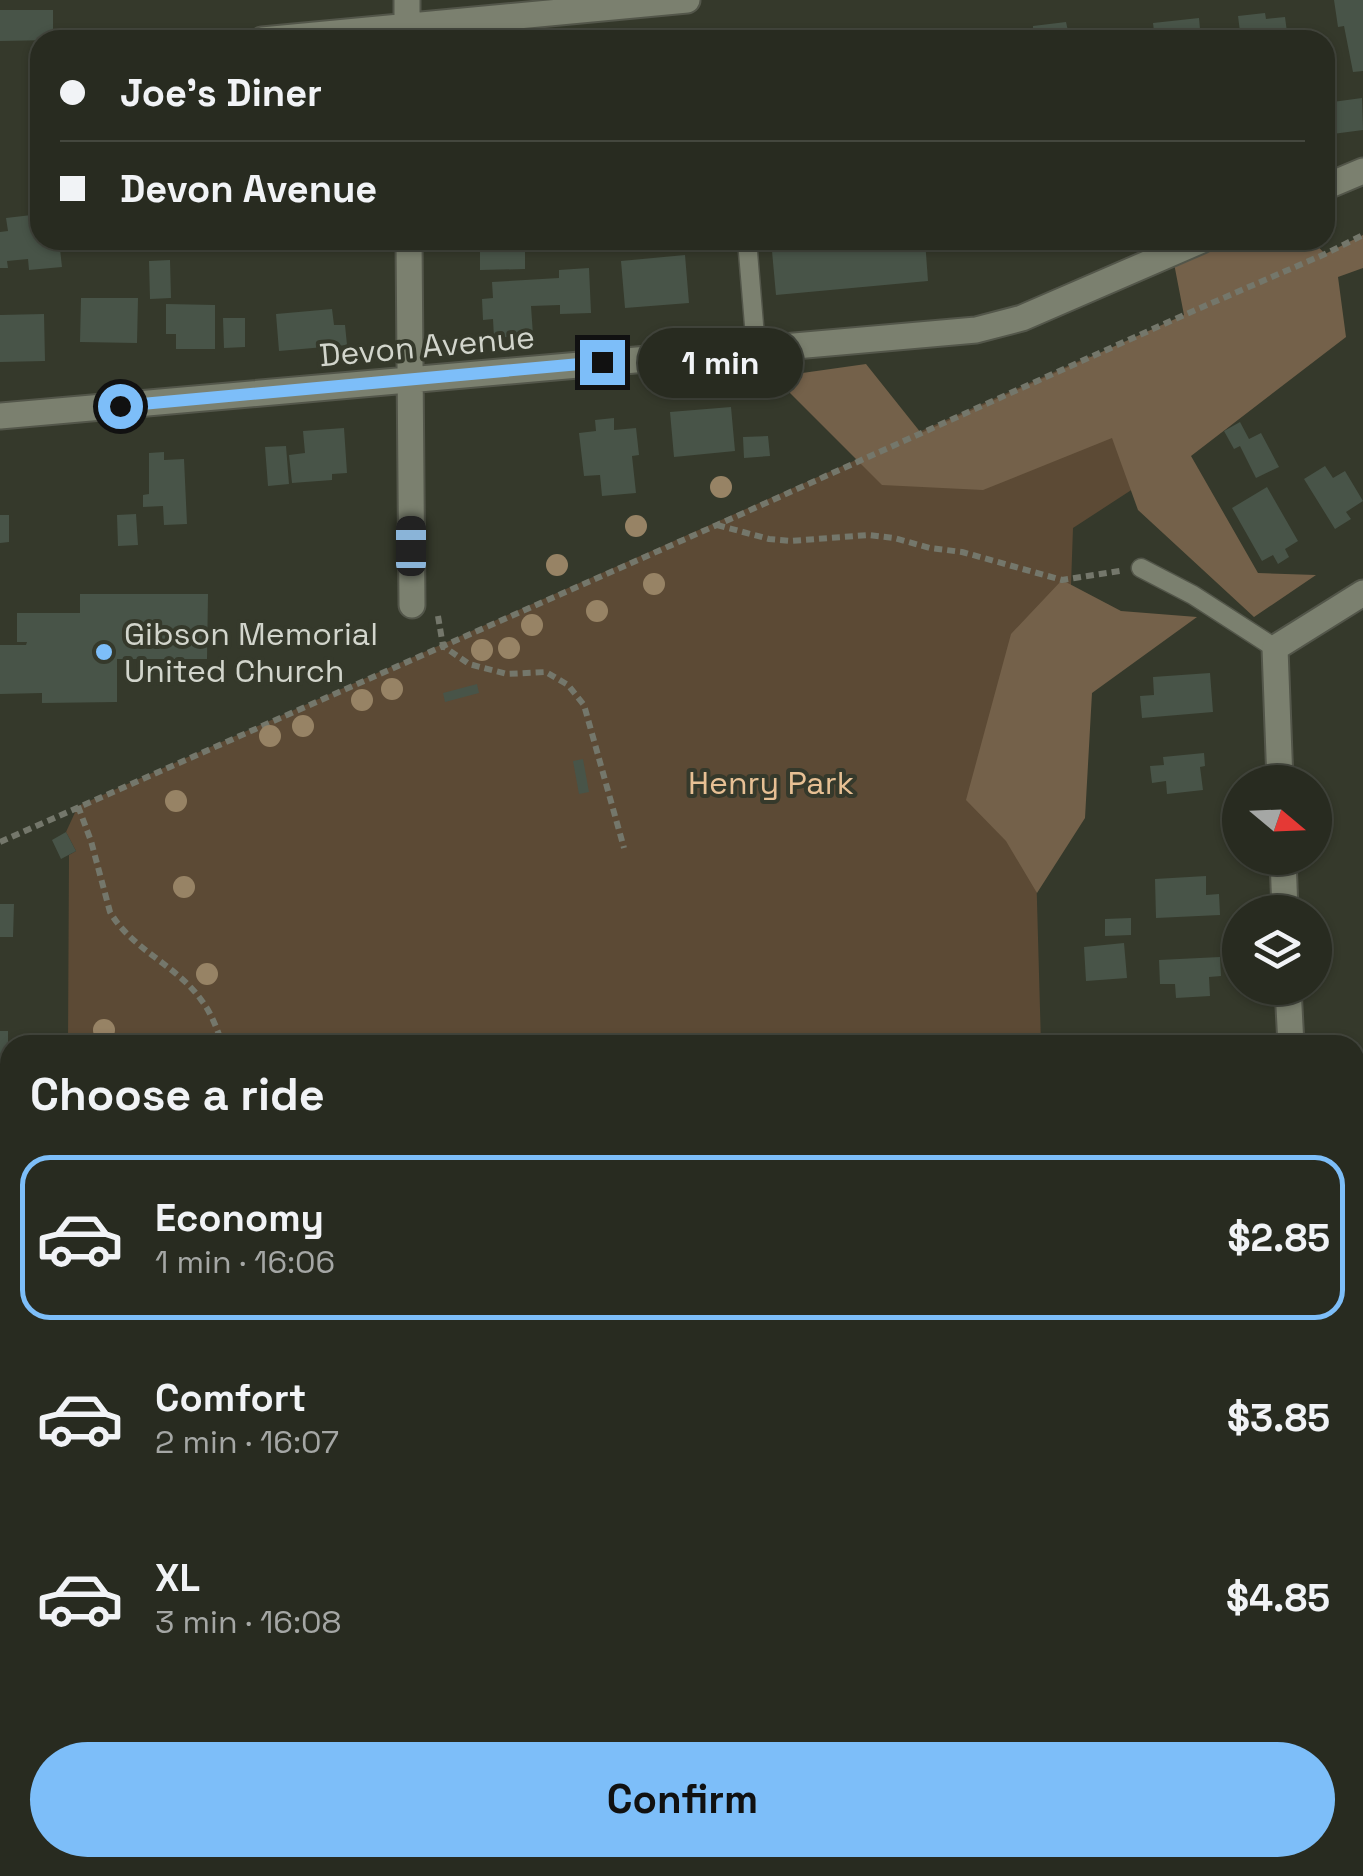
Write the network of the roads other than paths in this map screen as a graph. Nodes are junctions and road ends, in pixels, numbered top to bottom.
1 (406, 0) edge
2 (686, 0) edge
3 (407, 30) edge
4 (432, 30) edge
5 (1363, 171) edge
6 (1335, 183) edge
7 (408, 250) edge
8 (748, 250) edge
9 (1179, 250) edge
10 (756, 348) junction
11 (410, 380) junction
12 (0, 416) edge
13 (1141, 568) road end
14 (1363, 593) edge
15 (412, 605) road end
16 (1275, 648) junction
17 (1279, 765) edge
18 (1289, 1005) edge
19 (1290, 1035) edge

1 - 3 street
2 - 4 street
5 - 6 street
7 - 11 street
8 - 10 lane
9 - 10 street, Devon Avenue
10 - 11 street, Devon Avenue
11 - 12 street, Devon Avenue
11 - 15 street
13 - 16 lane
14 - 16 street
16 - 17 street
18 - 19 street

